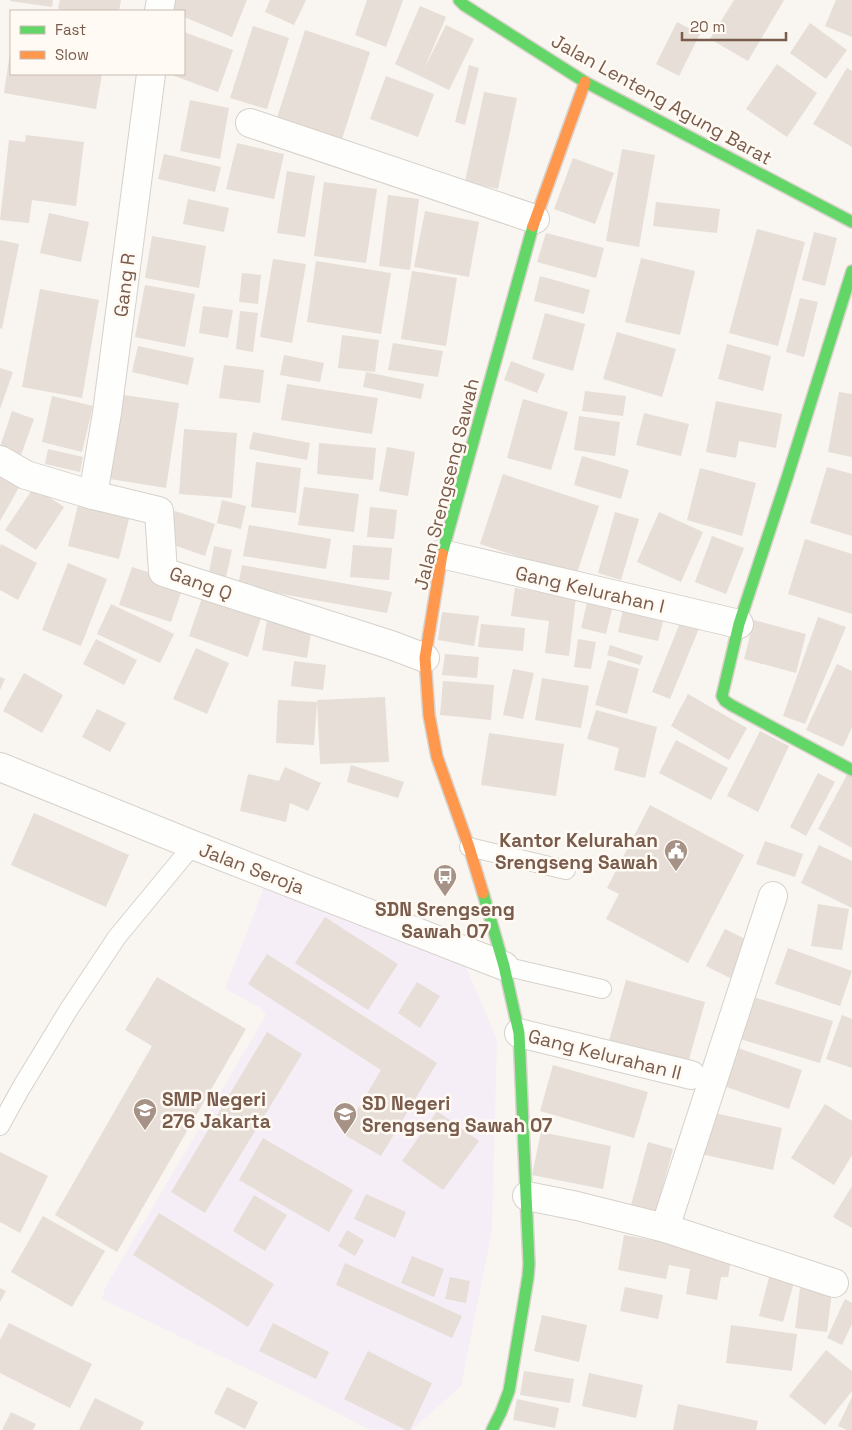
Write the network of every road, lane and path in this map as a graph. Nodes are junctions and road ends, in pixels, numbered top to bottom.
1 (459, 0) edge
2 (151, 75) edge
3 (585, 82) junction
4 (250, 123) dead end
5 (535, 219) junction
6 (852, 222) edge
7 (852, 271) edge
8 (0, 460) edge
9 (93, 495) junction
10 (442, 554) junction
11 (739, 624) junction
12 (425, 658) junction
13 (0, 767) edge
14 (852, 770) edge
15 (193, 845) junction
16 (469, 847) junction
17 (566, 870) dead end
18 (773, 896) dead end
19 (504, 966) junction
20 (602, 989) dead end
21 (519, 1033) junction
22 (691, 1075) dead end
23 (0, 1126) edge
24 (527, 1196) junction
25 (665, 1228) junction
26 (834, 1283) dead end
27 (492, 1430) edge

1 - 3 street, Jalan Lenteng Agung Barat
2 - 9 street, Gang R
3 - 5 street, Jalan Srengseng Sawah
3 - 6 street, Jalan Lenteng Agung Barat
4 - 5 street
5 - 10 street, Jalan Srengseng Sawah
7 - 11 street
8 - 9 street, Gang Q
9 - 12 street, Gang Q
10 - 11 street, Gang Kelurahan I
10 - 12 street, Jalan Srengseng Sawah
11 - 14 street
12 - 16 street, Jalan Srengseng Sawah
13 - 15 street, Jalan Seroja
15 - 19 street, Jalan Seroja
15 - 23 lane
16 - 17 lane
16 - 19 street, Jalan Srengseng Sawah
18 - 25 street
19 - 20 lane
19 - 21 street, Jalan Srengseng Sawah
21 - 22 street, Gang Kelurahan II
21 - 24 street, Jalan Srengseng Sawah
24 - 25 street
24 - 27 street, Jalan Srengseng Sawah
25 - 26 street

